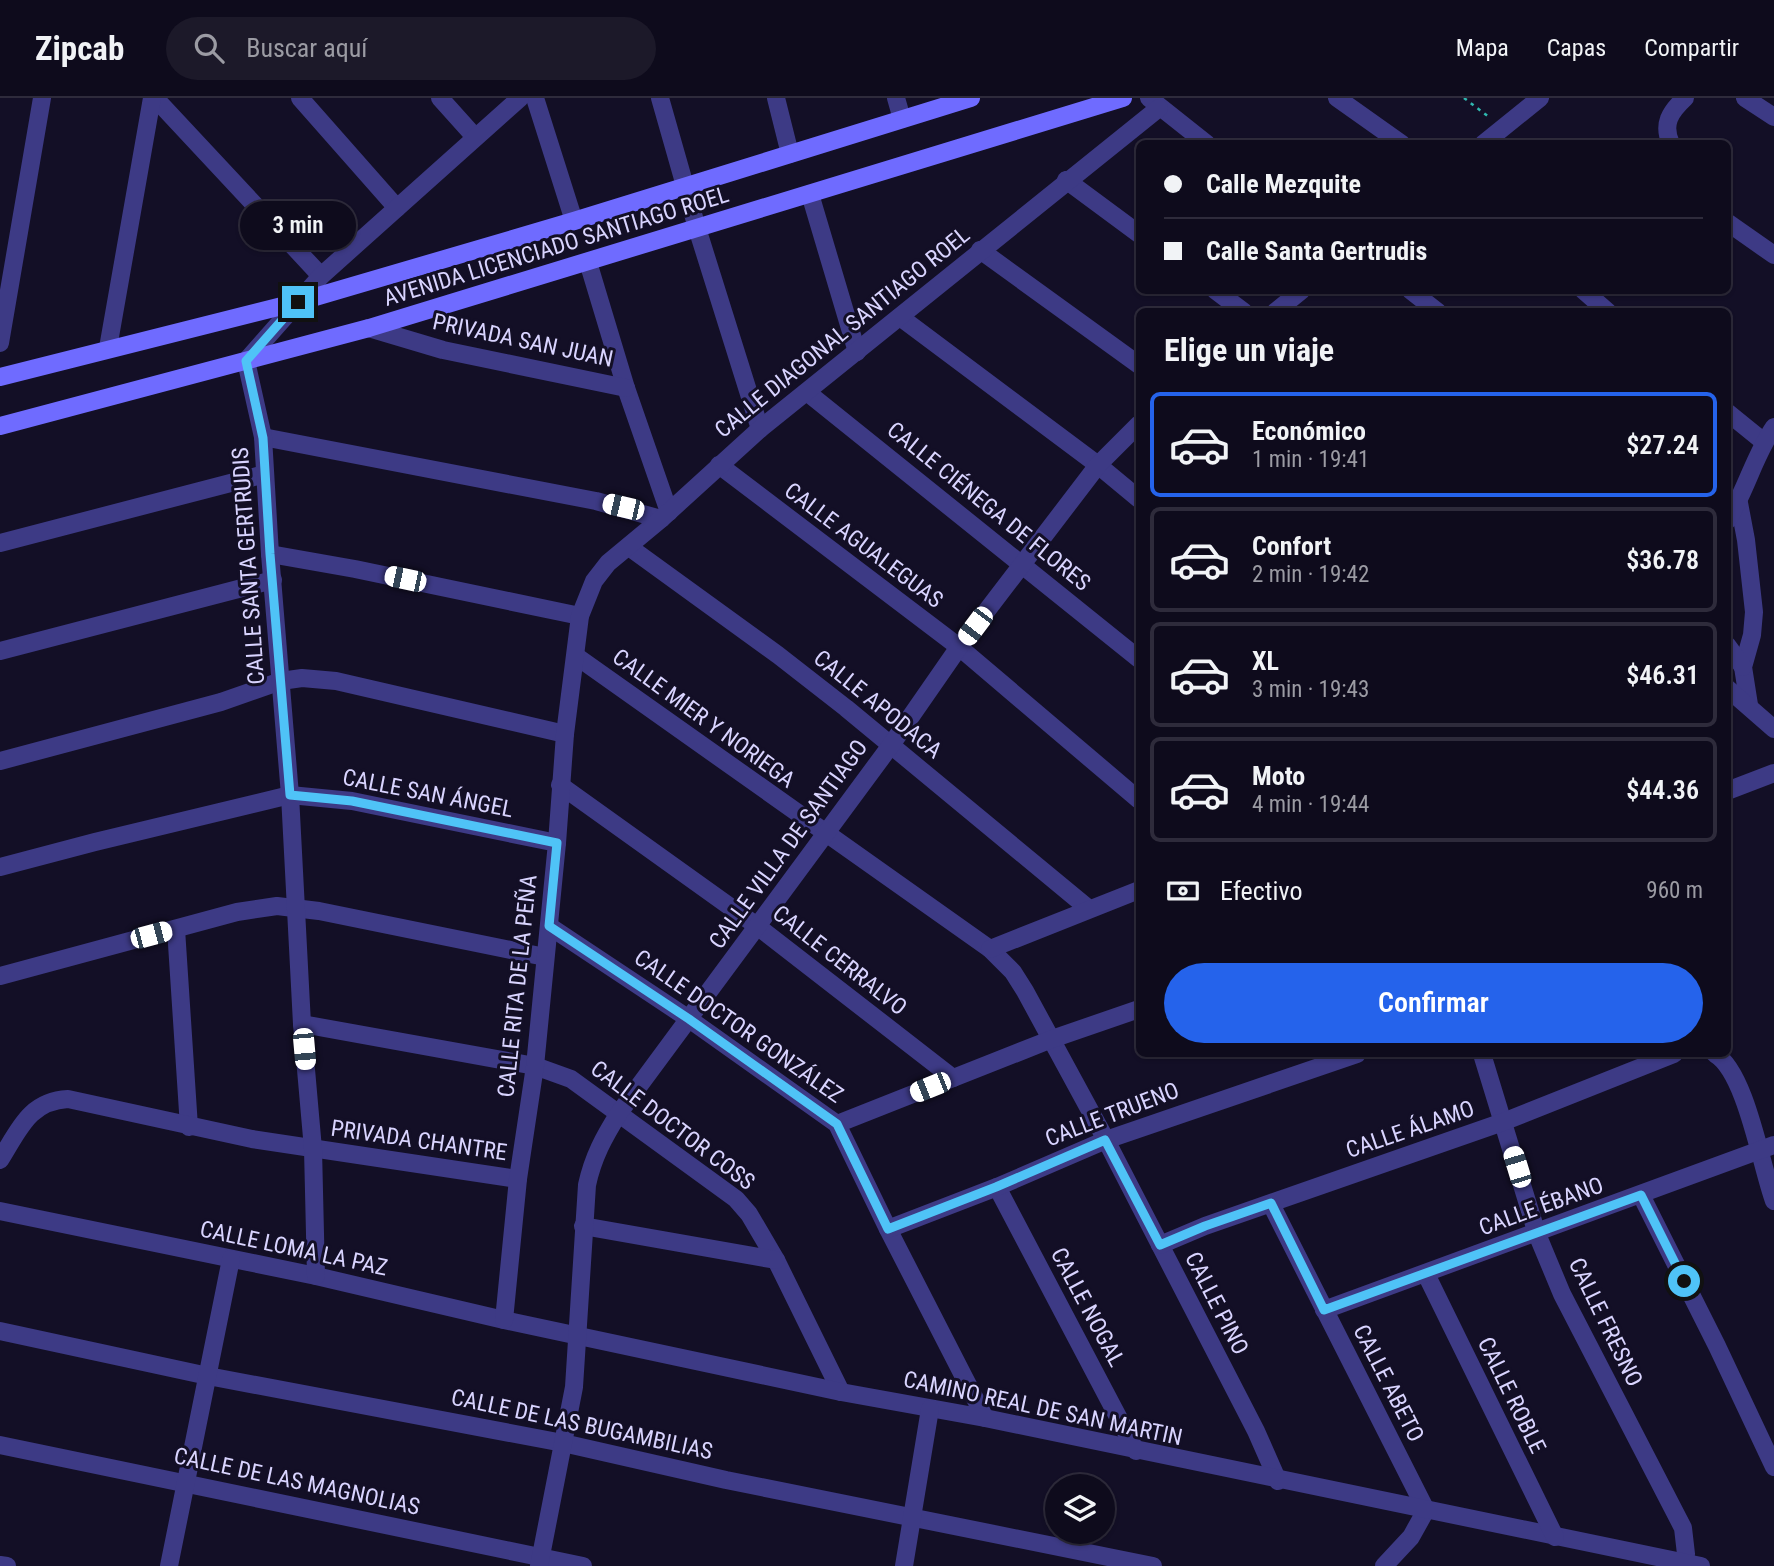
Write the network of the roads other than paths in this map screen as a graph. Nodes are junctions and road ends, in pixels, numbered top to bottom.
1 (42, 98) edge
2 (153, 98) edge
3 (300, 98) edge
4 (440, 98) edge
5 (520, 98) edge
6 (535, 98) edge
7 (660, 98) edge
8 (776, 98) edge
9 (896, 98) edge
10 (971, 98) edge
11 (1123, 98) edge
12 (1337, 98) edge
13 (1541, 98) edge
14 (1685, 98) edge
15 (1745, 98) edge
16 (1154, 103) edge
17 (1774, 117) edge
18 (902, 119) junction
19 (475, 137) junction
20 (1202, 140) edge
21 (1396, 140) edge
22 (1488, 140) edge
23 (1670, 140) edge
24 (790, 154) junction
25 (1066, 180) junction
26 (686, 186) junction
27 (810, 194) junction
28 (397, 208) junction
29 (574, 221) junction
30 (1731, 225) edge
31 (697, 228) junction
32 (1136, 232) edge
33 (980, 250) junction
34 (1774, 255) edge
35 (588, 262) junction
36 (321, 276) junction
37 (1220, 294) edge
38 (1297, 294) edge
39 (1415, 294) edge
40 (1588, 294) edge
41 (298, 302) junction
42 (1239, 308) edge
43 (1280, 308) edge
44 (1433, 308) edge
45 (1603, 308) edge
46 (900, 317) junction
47 (369, 328) junction
48 (0, 343) edge
49 (108, 348) junction
50 (857, 352) junction
51 (246, 361) junction
52 (1136, 363) edge
53 (0, 377) edge
54 (626, 387) junction
55 (808, 393) junction
56 (1731, 414) edge
57 (0, 426) edge
58 (1136, 427) edge
59 (761, 429) junction
60 (1769, 435) edge
61 (263, 438) junction
62 (719, 465) junction
63 (1098, 465) junction
64 (265, 474) junction
65 (1136, 497) edge
66 (1738, 503) junction
67 (1731, 514) edge
68 (665, 516) junction
69 (0, 543) edge
70 (629, 547) junction
71 (270, 554) junction
72 (1023, 564) junction
73 (273, 580) junction
74 (580, 616) junction
75 (959, 647) junction
76 (1731, 650) edge
77 (0, 651) edge
78 (576, 656) junction
79 (1136, 657) edge
80 (1743, 667) junction
81 (281, 681) junction
82 (1731, 691) edge
83 (1749, 705) junction
84 (1774, 729) edge
85 (565, 734) junction
86 (891, 745) junction
87 (0, 761) edge
88 (1774, 773) edge
89 (561, 785) junction
90 (1731, 789) edge
91 (290, 795) junction
92 (1136, 797) edge
93 (825, 834) junction
94 (557, 843) junction
95 (0, 867) edge
96 (1136, 891) edge
97 (295, 908) junction
98 (1089, 909) junction
99 (549, 926) junction
100 (757, 926) junction
101 (176, 929) junction
102 (990, 949) junction
103 (545, 957) junction
104 (0, 976) edge
105 (1136, 1010) edge
106 (689, 1019) junction
107 (302, 1024) junction
108 (1052, 1039) junction
109 (1348, 1057) edge
110 (1483, 1057) edge
111 (1666, 1057) edge
112 (1719, 1057) edge
113 (535, 1066) junction
114 (953, 1078) junction
115 (620, 1113) junction
116 (1503, 1122) junction
117 (837, 1124) junction
118 (189, 1127) junction
119 (1105, 1140) junction
120 (1766, 1148) edge
121 (313, 1149) junction
122 (0, 1160) edge
123 (518, 1179) junction
124 (996, 1187) junction
125 (1641, 1195) junction
126 (1774, 1201) edge
127 (1271, 1203) junction
128 (0, 1211) edge
129 (583, 1226) junction
130 (888, 1229) junction
131 (1537, 1234) junction
132 (1160, 1245) junction
133 (232, 1259) junction
134 (776, 1260) junction
135 (1426, 1274) junction
136 (316, 1276) junction
137 (1324, 1310) junction
138 (503, 1320) junction
139 (0, 1331) edge
140 (577, 1336) junction
141 (208, 1376) junction
142 (841, 1392) junction
143 (930, 1409) junction
144 (985, 1419) junction
145 (563, 1443) junction
146 (0, 1445) edge
147 (1136, 1451) junction
148 (1774, 1467) edge
149 (1278, 1480) junction
150 (185, 1483) junction
151 (1426, 1510) junction
152 (913, 1516) junction
153 (1555, 1537) junction
154 (540, 1561) edge
155 (0, 1565) edge
156 (1688, 1565) edge
157 (7, 1566) edge
158 (169, 1566) edge
159 (583, 1566) edge
160 (904, 1566) edge
161 (1153, 1566) edge
162 (1384, 1566) edge

1 - 48 street
2 - 36 street
2 - 49 street
3 - 28 street
4 - 19 street
5 - 19 street
6 - 29 street
7 - 26 street
8 - 24 street
9 - 18 street
10 - 18 street, AVENIDA LICENCIADO SANTIAGO ROEL
11 - 27 street, AVENIDA LICENCIADO SANTIAGO ROEL
12 - 21 street
13 - 22 street
14 - 23 street
15 - 17 street
16 - 20 street
16 - 25 street, CALLE DIAGONAL SANTIAGO ROEL
18 - 24 street, AVENIDA LICENCIADO SANTIAGO ROEL
19 - 28 street
24 - 26 street, AVENIDA LICENCIADO SANTIAGO ROEL
25 - 32 street
25 - 33 street, CALLE DIAGONAL SANTIAGO ROEL
26 - 29 street, AVENIDA LICENCIADO SANTIAGO ROEL
26 - 31 street
27 - 31 street, AVENIDA LICENCIADO SANTIAGO ROEL
27 - 50 street
28 - 36 street
29 - 41 street, AVENIDA LICENCIADO SANTIAGO ROEL
30 - 34 street
31 - 35 street, AVENIDA LICENCIADO SANTIAGO ROEL
31 - 59 street
33 - 46 street, CALLE DIAGONAL SANTIAGO ROEL
33 - 52 street
35 - 47 street, AVENIDA LICENCIADO SANTIAGO ROEL
35 - 54 street
36 - 41 street
37 - 42 street
38 - 43 street
39 - 44 street
40 - 45 street
41 - 49 street, AVENIDA LICENCIADO SANTIAGO ROEL
41 - 51 street
46 - 50 street, CALLE DIAGONAL SANTIAGO ROEL
46 - 63 street
47 - 51 street, AVENIDA LICENCIADO SANTIAGO ROEL
47 - 54 street, PRIVADA SAN JUAN
49 - 53 street, AVENIDA LICENCIADO SANTIAGO ROEL
50 - 55 street, CALLE DIAGONAL SANTIAGO ROEL
51 - 57 street, AVENIDA LICENCIADO SANTIAGO ROEL
51 - 61 street, CALLE SANTA GERTRUDIS
54 - 68 street
55 - 59 street, CALLE DIAGONAL SANTIAGO ROEL
55 - 72 street, CALLE CIÉNEGA DE FLORES
56 - 60 street
58 - 63 street, CALLE VILLA DE SANTIAGO
59 - 62 street, CALLE DIAGONAL SANTIAGO ROEL
60 - 66 street
61 - 64 street, CALLE SANTA GERTRUDIS
61 - 68 street
62 - 68 street, CALLE DIAGONAL SANTIAGO ROEL
62 - 75 street, CALLE AGUALEGUAS
63 - 65 street
63 - 72 street, CALLE VILLA DE SANTIAGO
64 - 69 street
64 - 71 street, CALLE SANTA GERTRUDIS
66 - 67 street
66 - 80 street
68 - 70 street, CALLE DIAGONAL SANTIAGO ROEL
70 - 74 street, CALLE DIAGONAL SANTIAGO ROEL
70 - 86 street, CALLE APODACA
71 - 73 street, CALLE SANTA GERTRUDIS
71 - 74 street
72 - 75 street, CALLE VILLA DE SANTIAGO
72 - 79 street, CALLE CIÉNEGA DE FLORES
73 - 77 street
73 - 81 street, CALLE SANTA GERTRUDIS
74 - 78 street, CALLE RITA DE LA PEÑA
75 - 86 street, CALLE VILLA DE SANTIAGO
75 - 92 street, CALLE AGUALEGUAS
76 - 80 street
78 - 85 street, CALLE RITA DE LA PEÑA
78 - 93 street, CALLE MIER Y NORIEGA
80 - 83 street
81 - 85 street
81 - 87 street
81 - 91 street, CALLE SANTA GERTRUDIS
82 - 83 street
83 - 84 street
85 - 89 street, CALLE RITA DE LA PEÑA
86 - 93 street, CALLE VILLA DE SANTIAGO
86 - 98 street, CALLE APODACA
88 - 90 street
89 - 94 street, CALLE RITA DE LA PEÑA
89 - 100 street, CALLE CERRALVO
91 - 94 street, CALLE SAN ÁNGEL
91 - 95 street, CALLE SAN ÁNGEL
91 - 97 street, CALLE SANTA GERTRUDIS
93 - 100 street, CALLE VILLA DE SANTIAGO
93 - 102 street, CALLE MIER Y NORIEGA
94 - 99 street, CALLE RITA DE LA PEÑA
96 - 98 street
97 - 101 street
97 - 103 street
97 - 107 street, CALLE SANTA GERTRUDIS
98 - 102 street
99 - 103 street, CALLE RITA DE LA PEÑA
99 - 106 street, CALLE DOCTOR GONZÁLEZ
100 - 106 street, CALLE VILLA DE SANTIAGO
100 - 114 street, CALLE CERRALVO
101 - 104 street
101 - 118 street
102 - 108 street, CALLE MIER Y NORIEGA
103 - 113 street, CALLE RITA DE LA PEÑA
105 - 108 street
106 - 115 street, CALLE VILLA DE SANTIAGO
106 - 117 street, CALLE DOCTOR GONZÁLEZ
107 - 113 street, CALLE DOCTOR COSS
107 - 121 street, CALLE SANTA GERTRUDIS
108 - 114 street
108 - 119 street, CALLE PINO
109 - 119 street, CALLE TRUENO
110 - 116 street, CALLE FRESNO
111 - 116 street, CALLE ÁLAMO
112 - 120 street
113 - 115 street, CALLE DOCTOR COSS
113 - 123 street, CALLE RITA DE LA PEÑA
114 - 117 street
115 - 129 street, CALLE VILLA DE SANTIAGO
115 - 134 street, CALLE DOCTOR COSS
116 - 127 street, CALLE ÁLAMO
116 - 131 street, CALLE FRESNO
117 - 130 street, CALLE DOCTOR GONZÁLEZ
118 - 121 street, PRIVADA CHANTRE
118 - 122 street, PRIVADA CHANTRE
119 - 124 street, CALLE TRUENO
119 - 132 street, CALLE PINO
120 - 125 street, CALLE ÉBANO
120 - 126 street
121 - 123 street, PRIVADA CHANTRE
121 - 136 street, CALLE SANTA GERTRUDIS
123 - 138 street, CALLE RITA DE LA PEÑA
124 - 130 street, CALLE TRUENO
124 - 147 street, CALLE NOGAL
125 - 131 street, CALLE ÉBANO
125 - 148 street
127 - 132 street, CALLE ÁLAMO
127 - 137 street, CALLE ABETO
128 - 133 street, CALLE LOMA LA PAZ
129 - 134 street
129 - 140 street, CALLE VILLA DE SANTIAGO
130 - 144 street, CALLE DOCTOR GONZÁLEZ
131 - 135 street, CALLE ÉBANO
131 - 156 street, CALLE FRESNO
132 - 149 street, CALLE PINO
133 - 136 street, CALLE LOMA LA PAZ
133 - 141 street
134 - 142 street, CALLE DOCTOR COSS
135 - 137 street, CALLE ÉBANO
135 - 153 street, CALLE ROBLE
136 - 138 street, CALLE LOMA LA PAZ
137 - 151 street, CALLE ABETO
138 - 140 street, CALLE LOMA LA PAZ
139 - 141 street, CALLE DE LAS BUGAMBILIAS
140 - 142 street, CAMINO REAL DE SAN MARTIN
140 - 145 street, CALLE VILLA DE SANTIAGO
141 - 145 street, CALLE DE LAS BUGAMBILIAS
141 - 150 street
142 - 143 street, CAMINO REAL DE SAN MARTIN
143 - 144 street, CAMINO REAL DE SAN MARTIN
143 - 152 street
144 - 147 street, CAMINO REAL DE SAN MARTIN
145 - 152 street, CALLE DE LAS BUGAMBILIAS
145 - 154 street, CALLE VILLA DE SANTIAGO
146 - 150 street, CALLE DE LAS MAGNOLIAS
147 - 149 street, CAMINO REAL DE SAN MARTIN
149 - 151 street, CAMINO REAL DE SAN MARTIN
150 - 154 street, CALLE DE LAS MAGNOLIAS
150 - 158 street
151 - 153 street, CAMINO REAL DE SAN MARTIN
151 - 162 street
152 - 160 street
152 - 161 street, CALLE DE LAS BUGAMBILIAS
153 - 156 street
154 - 159 street, CALLE DE LAS MAGNOLIAS
155 - 157 street

